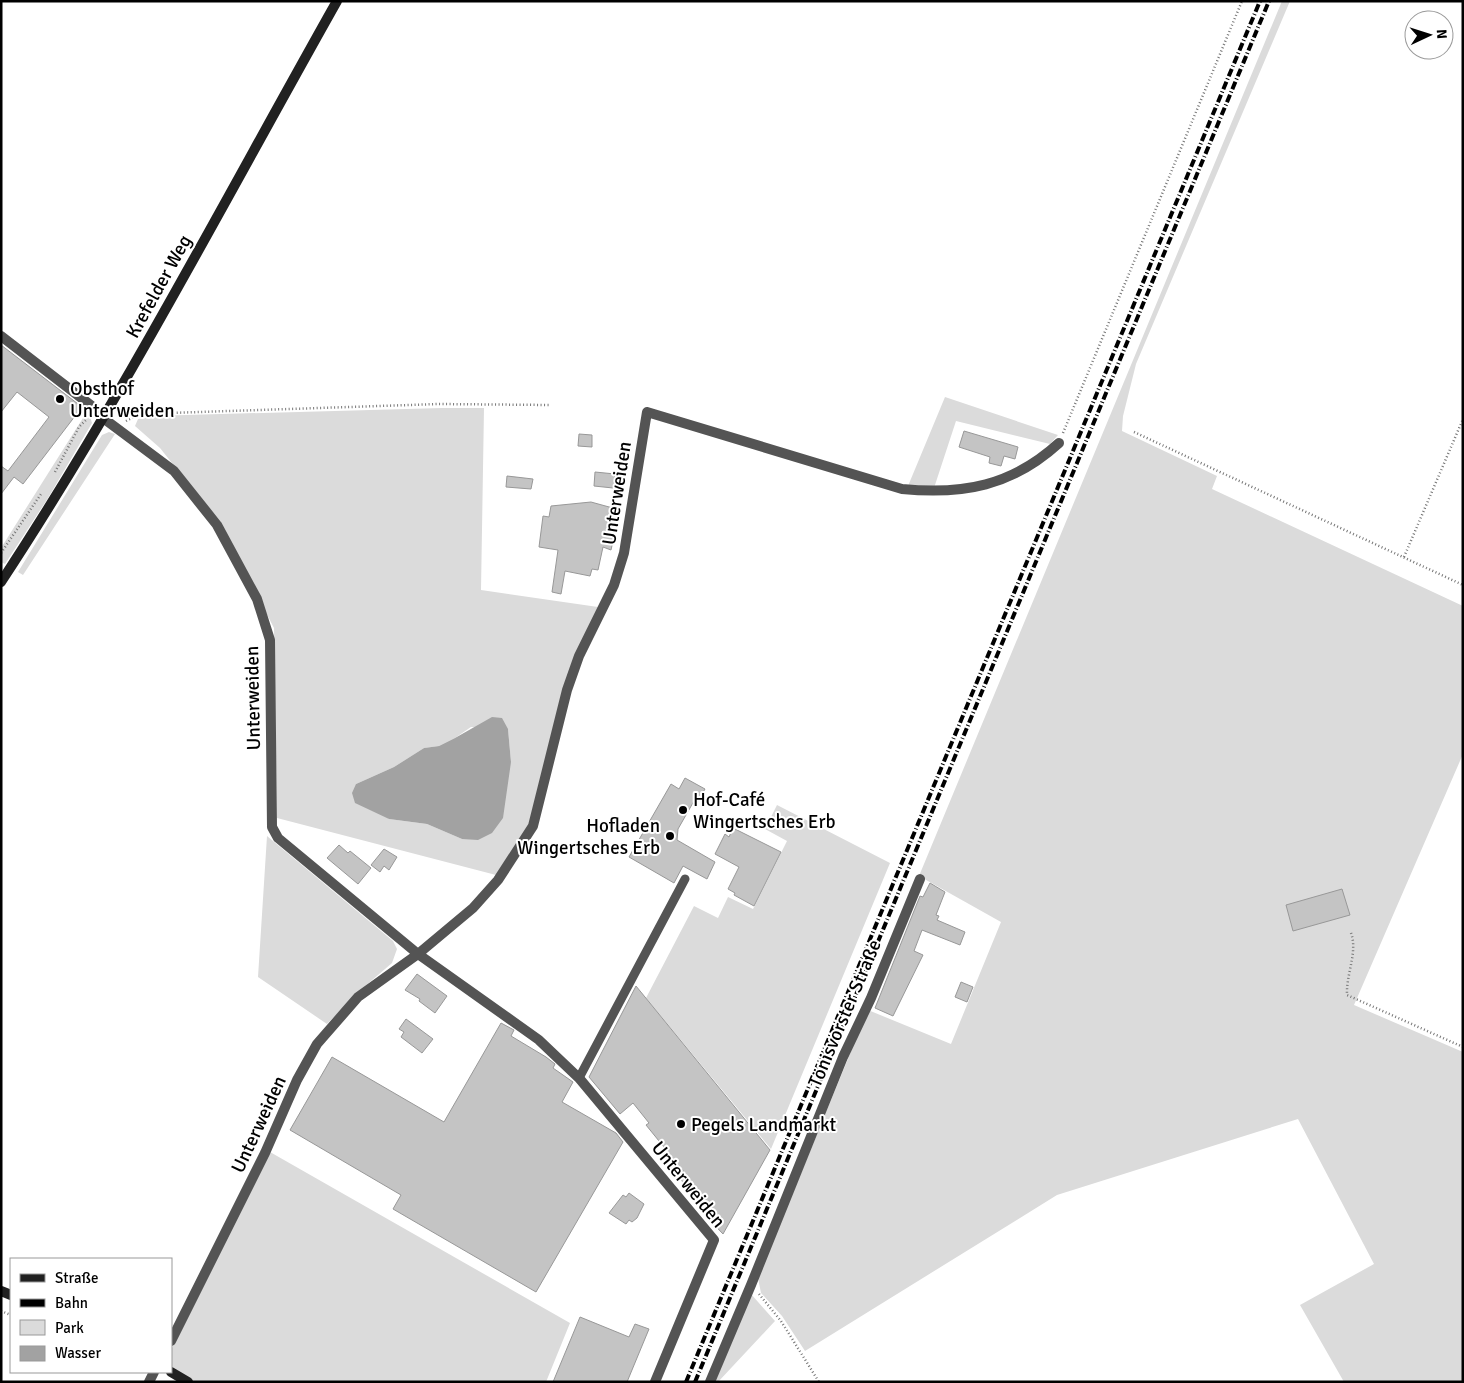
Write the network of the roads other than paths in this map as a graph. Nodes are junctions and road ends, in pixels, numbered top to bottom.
1 (337, 1) edge
2 (1, 336) edge
3 (100, 414) junction
4 (1058, 443) road end
5 (1, 582) edge
6 (685, 879) dead end
7 (920, 879) dead end
8 (418, 954) junction
9 (579, 1078) junction
10 (172, 1339) edge
11 (172, 1373) edge
12 (188, 1382) edge
13 (655, 1382) edge
14 (710, 1382) edge

1 - 3 street, Krefelder Weg
2 - 3 street, Unterweiden
3 - 5 street, Krefelder Weg
3 - 8 street, Unterweiden
4 - 8 street, Unterweiden
6 - 9 lane
7 - 14 street, Tönisvorster Straße
8 - 9 street, Unterweiden
8 - 10 street, Unterweiden
9 - 13 street, Unterweiden
11 - 12 street

